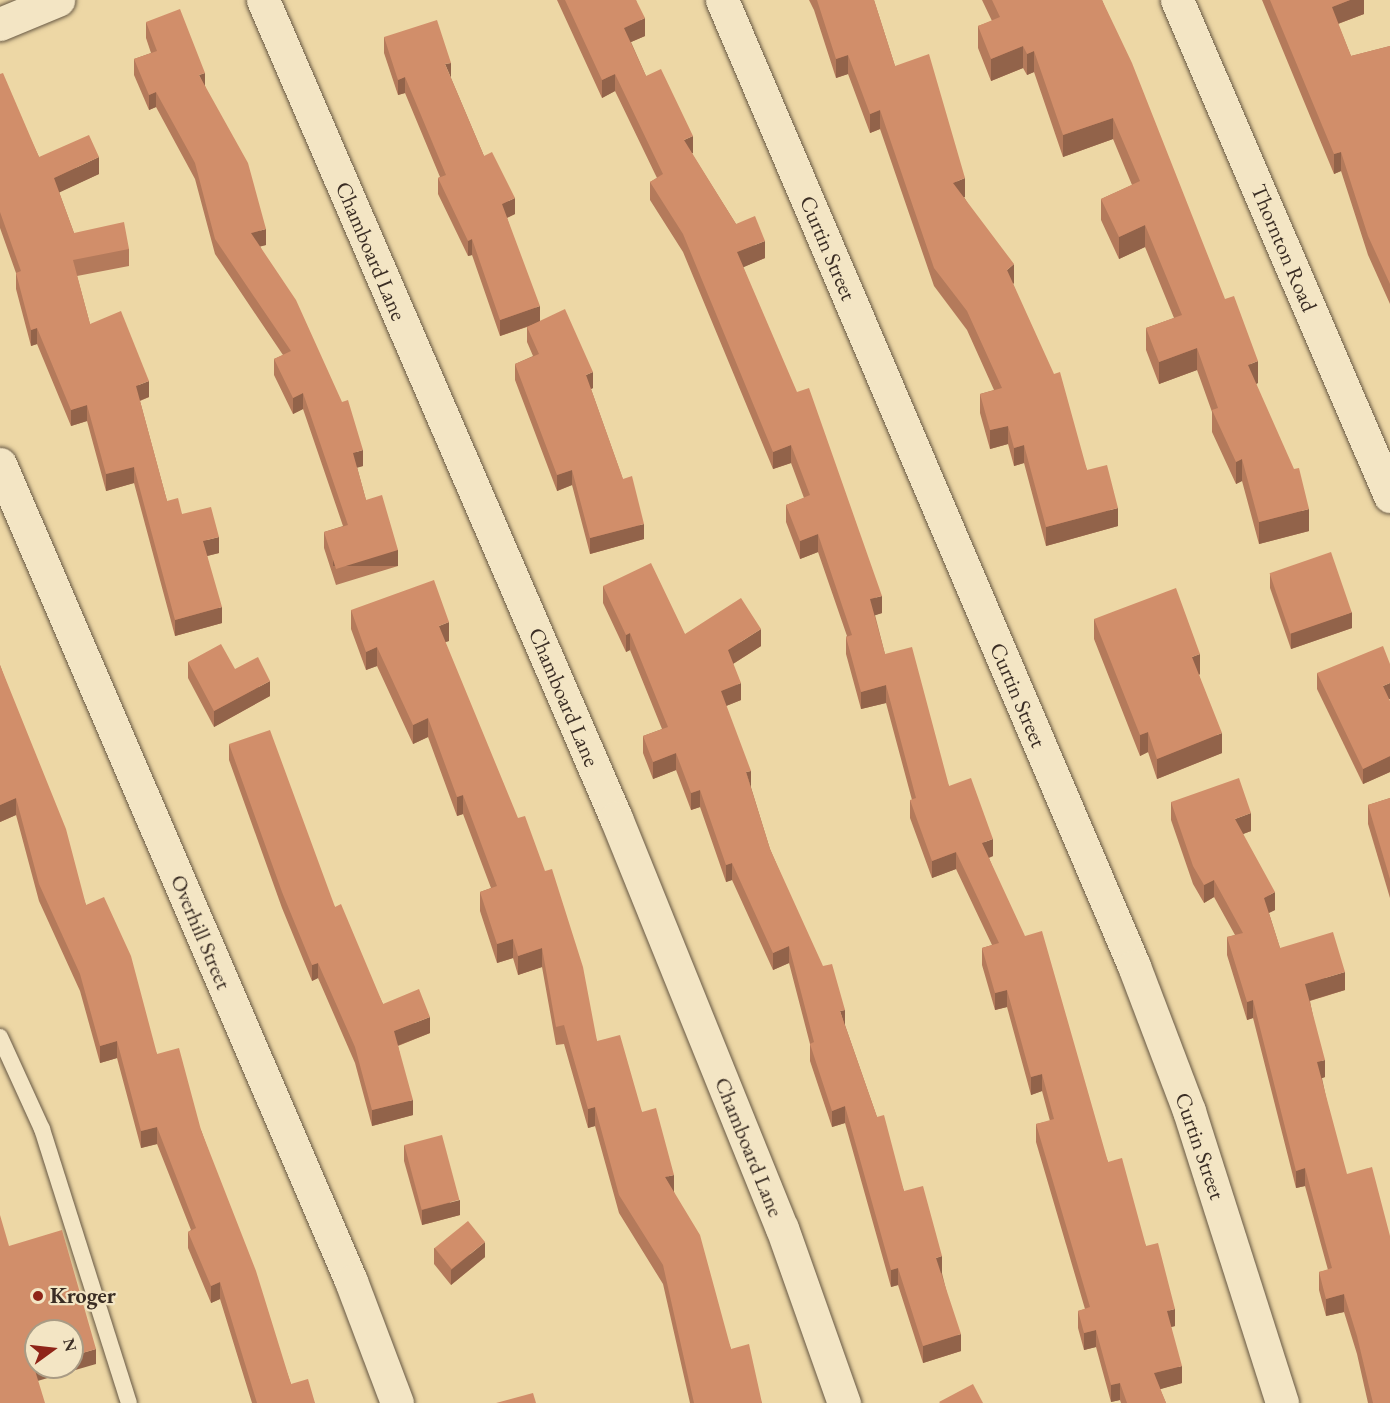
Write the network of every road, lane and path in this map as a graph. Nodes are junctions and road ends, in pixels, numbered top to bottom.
1 (58, 0) edge
2 (263, 0) edge
3 (722, 0) edge
4 (1177, 0) edge
5 (0, 24) edge
6 (0, 464) edge
7 (1390, 496) edge
8 (0, 1037) edge
9 (129, 1403) edge
10 (397, 1403) edge
11 (844, 1403) edge
12 (1282, 1403) edge

1 - 5 street
2 - 11 street, Chamboard Lane
3 - 12 street, Curtin Street
4 - 7 street, Thornton Road
6 - 10 street, Overhill Street
8 - 9 lane

